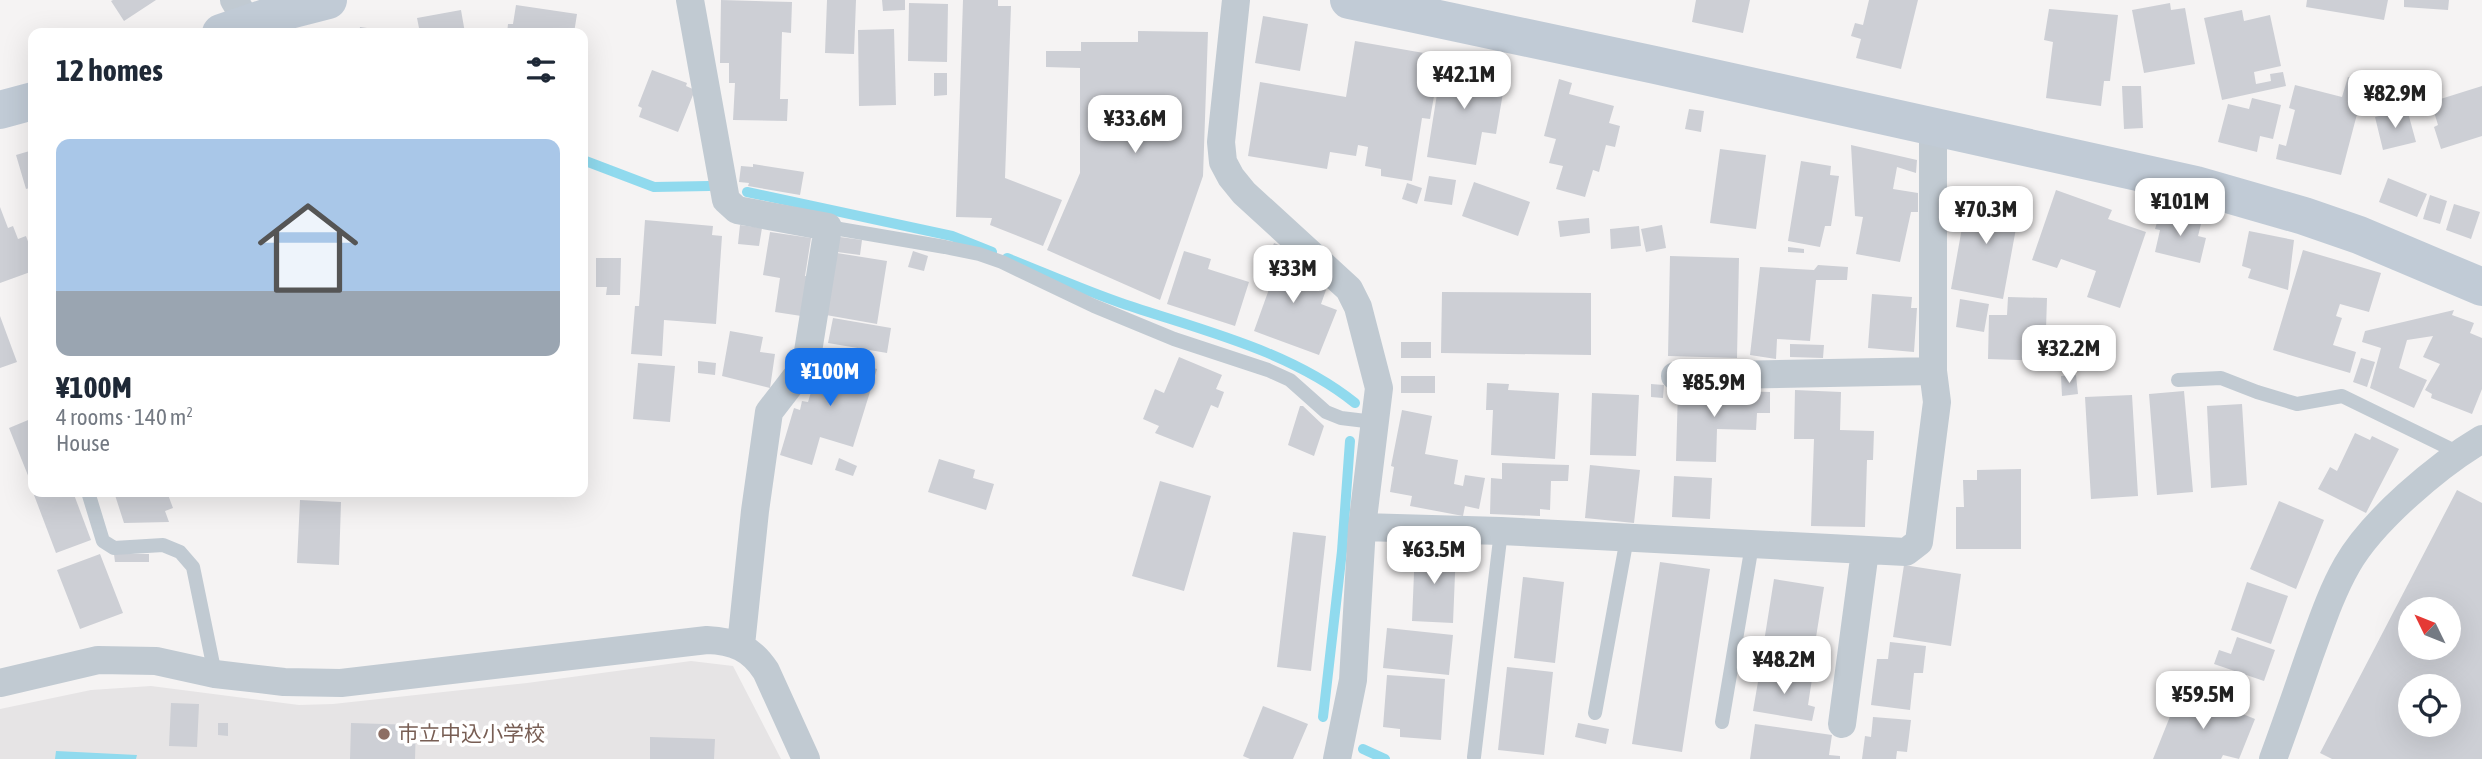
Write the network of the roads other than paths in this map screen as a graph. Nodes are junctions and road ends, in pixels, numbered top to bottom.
1 (328, 0) edge
2 (690, 0) edge
3 (1236, 0) edge
4 (1349, 0) edge
5 (234, 19) edge
6 (28, 102) edge
7 (0, 110) edge
8 (1933, 127) junction
9 (828, 227) junction
10 (2482, 287) edge
11 (1933, 371) junction
12 (1675, 376) dead end
13 (2178, 380) dead end
14 (1374, 422) junction
15 (2471, 446) edge
16 (90, 497) edge
17 (1362, 527) junction
18 (1501, 531) junction
19 (1627, 538) junction
20 (1752, 545) junction
21 (1865, 551) junction
22 (741, 645) junction
23 (215, 674) junction
24 (0, 683) edge
25 (1595, 713) dead end
26 (1722, 722) dead end
27 (1842, 724) dead end
28 (1474, 757) dead end
29 (806, 759) edge
30 (1337, 759) edge
31 (2273, 759) edge

1 - 5 main road
2 - 9 street
3 - 14 street
4 - 8 main road
6 - 7 main road
8 - 10 main road
8 - 11 street
9 - 14 lane
9 - 22 street
11 - 12 street
11 - 21 street
13 - 15 lane
14 - 17 street
15 - 31 street
16 - 23 lane
17 - 18 street
17 - 30 street
18 - 19 street
18 - 28 lane
19 - 20 street
19 - 25 lane
20 - 21 street
20 - 26 lane
21 - 27 street
22 - 23 street
22 - 29 street
23 - 24 street

